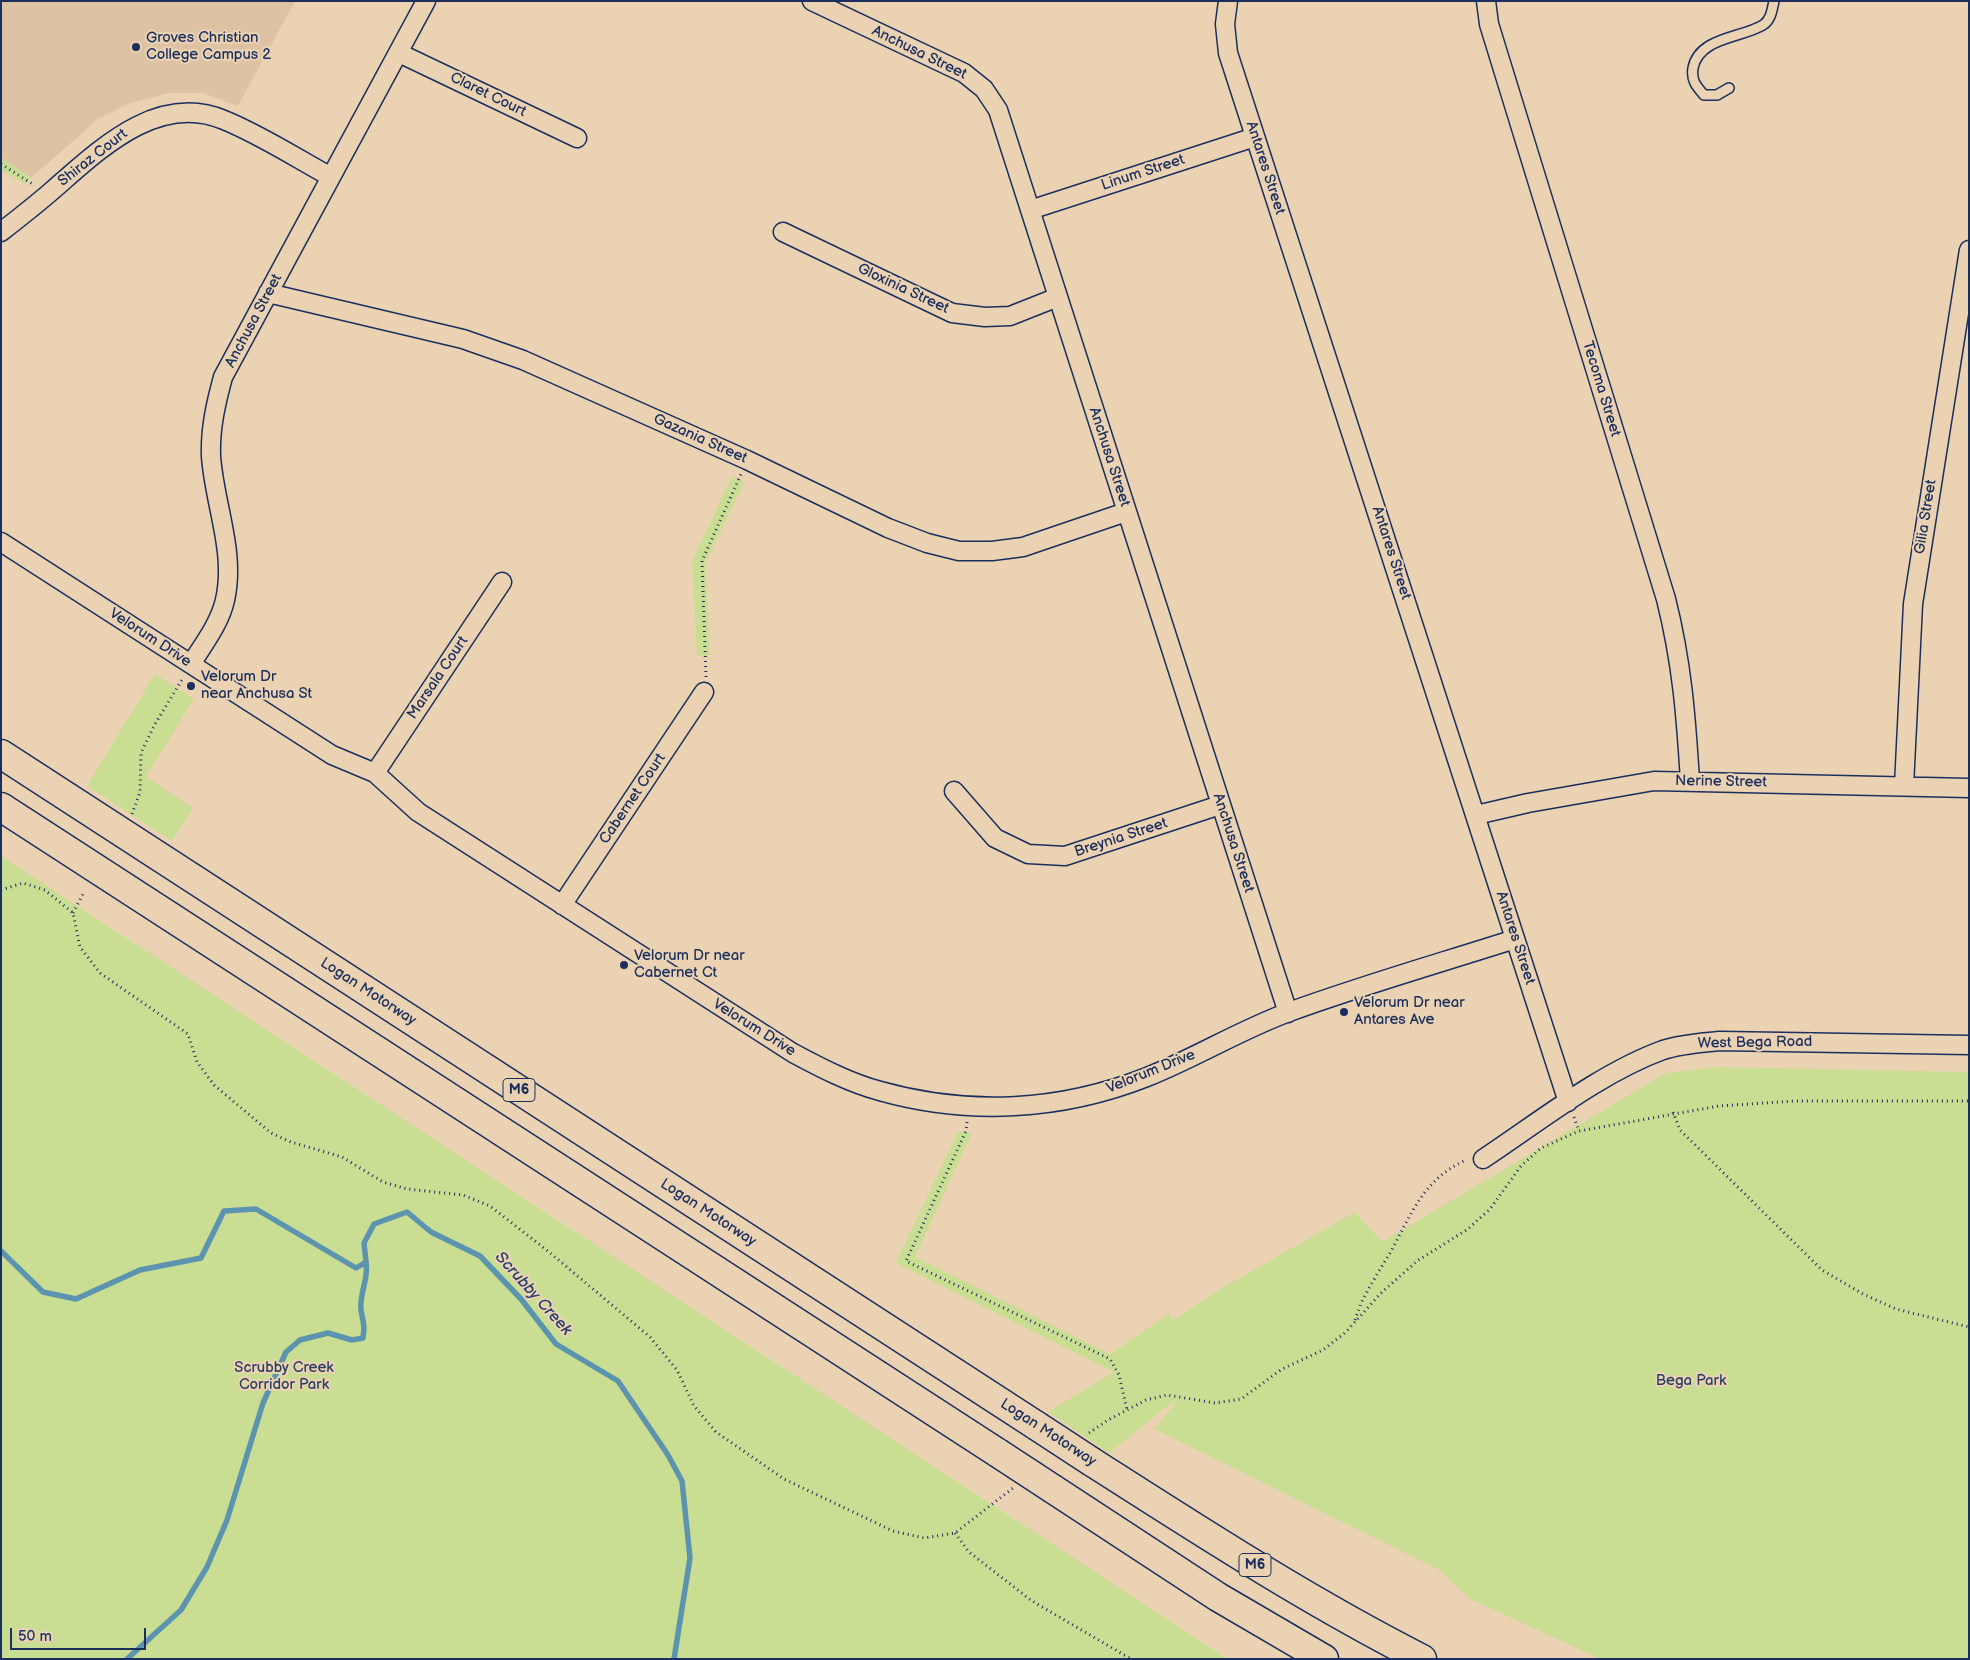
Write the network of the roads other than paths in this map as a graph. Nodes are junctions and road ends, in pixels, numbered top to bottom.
1 (426, 1) edge
2 (812, 1) edge
3 (1228, 1) edge
4 (1486, 1) edge
5 (1774, 1) edge
6 (399, 53) junction
7 (1729, 88) dead end
8 (1255, 137) junction
9 (577, 138) dead end
10 (332, 177) junction
11 (1030, 210) junction
12 (1, 232) edge
13 (782, 232) dead end
14 (1969, 250) edge
15 (268, 293) junction
16 (1058, 298) junction
17 (1126, 512) junction
18 (1, 542) edge
19 (502, 582) dead end
20 (191, 664) junction
21 (704, 692) road end
22 (1, 754) edge
23 (375, 773) junction
24 (1690, 781) junction
25 (1904, 786) junction
26 (1969, 788) edge
27 (954, 791) dead end
28 (1220, 805) junction
29 (1, 807) edge
30 (1476, 815) junction
31 (562, 905) junction
32 (1515, 939) junction
33 (1288, 1013) junction
34 (1969, 1045) edge
35 (1568, 1102) junction
36 (1484, 1159) road end
37 (1324, 1659) edge
38 (1422, 1659) edge

1 - 6 street, Anchusa Street
2 - 11 street, Anchusa Street
3 - 8 street, Antares Street
4 - 24 street, Tecoma Street
5 - 7 lane
6 - 9 street, Claret Court
6 - 10 street, Anchusa Street
8 - 11 street, Linum Street
8 - 30 street, Antares Street
10 - 12 street, Shiraz Court
10 - 15 street, Anchusa Street
11 - 16 street, Anchusa Street
13 - 16 street, Gloxinia Street
14 - 25 street, Gilia Street
15 - 17 street, Gazania Street
15 - 20 street, Anchusa Street
16 - 17 street, Anchusa Street
17 - 28 street, Anchusa Street
18 - 20 street, Velorum Drive
19 - 23 street, Marsala Court
20 - 23 street, Velorum Drive
21 - 31 street, Cabernet Court
22 - 38 highway, Logan Motorway / M6, bridge
23 - 31 street, Velorum Drive
24 - 25 street, Nerine Street
24 - 30 street, Nerine Street
25 - 26 street, Nerine Street
27 - 28 street, Breynia Street
28 - 33 street, Anchusa Street
29 - 37 highway, bridge
30 - 32 street, Antares Street
31 - 33 street, Velorum Drive
32 - 33 street, Velorum Drive
32 - 35 street, Antares Street
34 - 35 street, West Bega Road
35 - 36 street, West Bega Road

